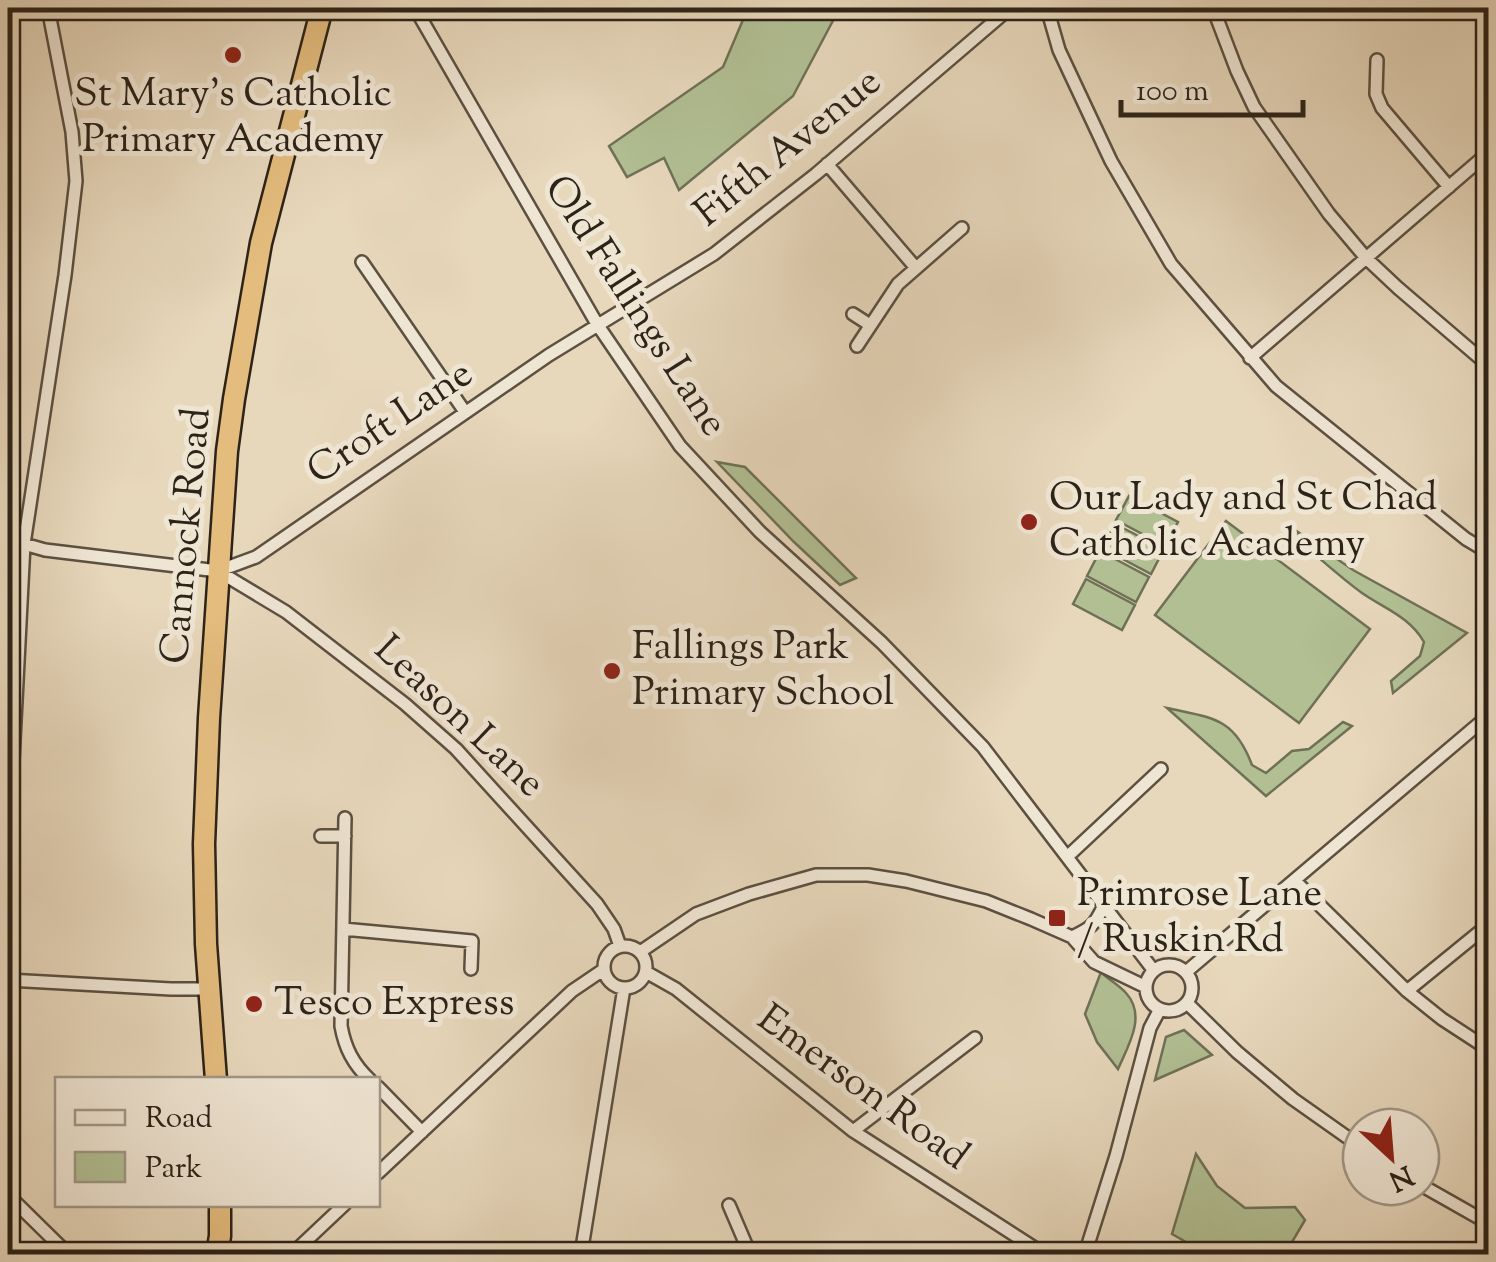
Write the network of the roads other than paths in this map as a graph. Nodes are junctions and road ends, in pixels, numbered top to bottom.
1 (48, 8) edge
2 (322, 8) edge
3 (414, 8) edge
4 (1010, 8) edge
5 (1047, 8) edge
6 (1212, 8) edge
7 (1376, 60) dead end
8 (1486, 161) edge
9 (826, 164) junction
10 (1449, 187) junction
11 (962, 228) dead end
12 (1366, 258) junction
13 (362, 262) dead end
14 (916, 268) junction
15 (853, 314) dead end
16 (597, 324) junction
17 (870, 325) junction
18 (857, 346) dead end
19 (1250, 358) junction
20 (1488, 365) edge
21 (465, 412) junction
22 (8, 536) edge
23 (24, 544) junction
24 (1488, 552) edge
25 (218, 571) junction
26 (1488, 716) edge
27 (1162, 770) dead end
28 (8, 774) edge
29 (344, 818) dead end
30 (320, 836) dead end
31 (344, 836) junction
32 (1068, 856) junction
33 (1294, 881) junction
34 (1104, 905) junction
35 (1488, 925) edge
36 (343, 929) junction
37 (1072, 936) junction
38 (620, 946) junction
39 (640, 952) junction
40 (472, 970) dead end
41 (603, 970) junction
42 (1154, 970) junction
43 (646, 972) junction
44 (1186, 972) junction
45 (8, 980) edge
46 (1146, 987) junction
47 (209, 988) junction
48 (624, 988) junction
49 (1407, 991) junction
50 (1187, 1002) junction
51 (1160, 1009) junction
52 (976, 1038) dead end
53 (1488, 1050) edge
54 (216, 1077) edge
55 (367, 1077) edge
56 (380, 1089) edge
57 (852, 1131) junction
58 (422, 1132) junction
59 (1341, 1133) edge
60 (380, 1172) edge
61 (8, 1197) edge
62 (1441, 1197) edge
63 (729, 1205) dead end
64 (220, 1207) edge
65 (342, 1207) edge
66 (1488, 1224) edge
67 (222, 1248) edge
68 (68, 1254) edge
69 (292, 1254) edge
70 (581, 1254) edge
71 (750, 1254) edge
72 (1044, 1254) edge
73 (1084, 1254) edge

1 - 23 street
2 - 25 highway, Cannock Road
3 - 16 street, Old Fallings Lane
4 - 9 street, Fifth Avenue
5 - 19 street
6 - 12 street
7 - 10 street
8 - 10 street
9 - 14 street
9 - 16 street, Fifth Avenue
10 - 12 street
11 - 14 street
12 - 19 street
12 - 20 street
13 - 21 street
14 - 17 street
15 - 17 street
16 - 21 street, Croft Lane
16 - 32 street, Old Fallings Lane
17 - 18 street
19 - 24 street
21 - 25 street, Croft Lane
22 - 23 street
23 - 25 street
23 - 28 street
25 - 38 street, Leason Lane
25 - 47 highway, Cannock Road
26 - 33 street
27 - 32 street
29 - 31 street
30 - 31 street
31 - 36 street
32 - 34 street, Old Fallings Lane
33 - 44 street
33 - 49 street
34 - 37 street
34 - 42 street, Old Fallings Lane
35 - 49 street
36 - 40 street
36 - 55 street
37 - 39 street
37 - 46 street
38 - 39 street
38 - 41 street
39 - 43 street
41 - 48 street
41 - 58 street
42 - 44 street
42 - 46 street
43 - 48 street
43 - 57 street, Emerson Road
44 - 50 street
45 - 47 street
46 - 51 street
47 - 54 highway, Cannock Road
48 - 70 street
49 - 53 street
50 - 51 street
50 - 59 street
51 - 73 street
52 - 57 street
56 - 58 street
57 - 72 street, Emerson Road
58 - 60 street
61 - 68 street
62 - 66 street
63 - 71 street
64 - 67 highway
65 - 69 street

